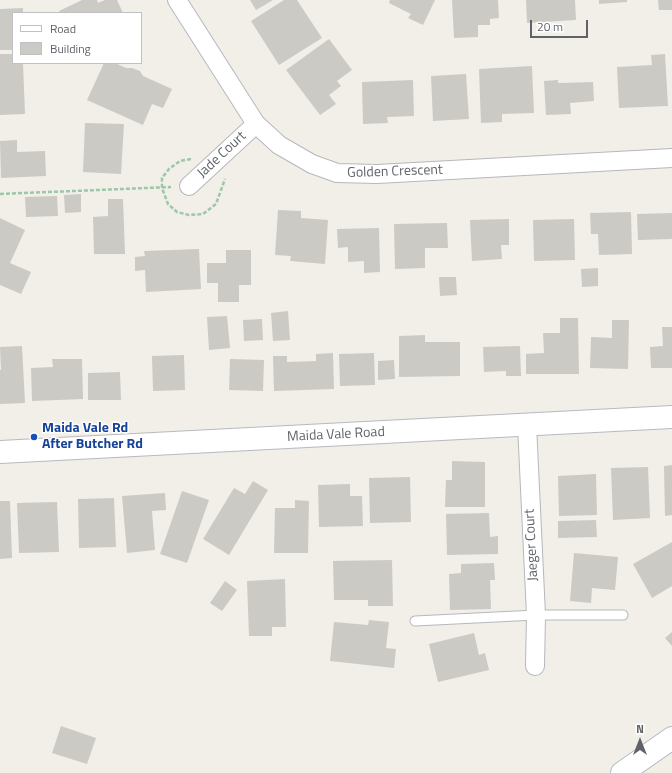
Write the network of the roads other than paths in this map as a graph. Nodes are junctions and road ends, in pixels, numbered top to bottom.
1 (177, 0) edge
2 (256, 124) junction
3 (672, 158) edge
4 (189, 186) road end
5 (672, 417) edge
6 (527, 425) junction
7 (0, 452) edge
8 (536, 615) junction
9 (622, 615) dead end
10 (415, 621) dead end
11 (535, 666) dead end
12 (672, 738) edge
13 (622, 773) edge

1 - 2 street, Golden Crescent
2 - 3 street, Golden Crescent
2 - 4 street, Jade Court
5 - 6 main road, Maida Vale Road
6 - 7 main road, Maida Vale Road
6 - 8 street, Jaeger Court
8 - 9 lane
8 - 10 lane
8 - 11 street, Jaeger Court
12 - 13 main road

